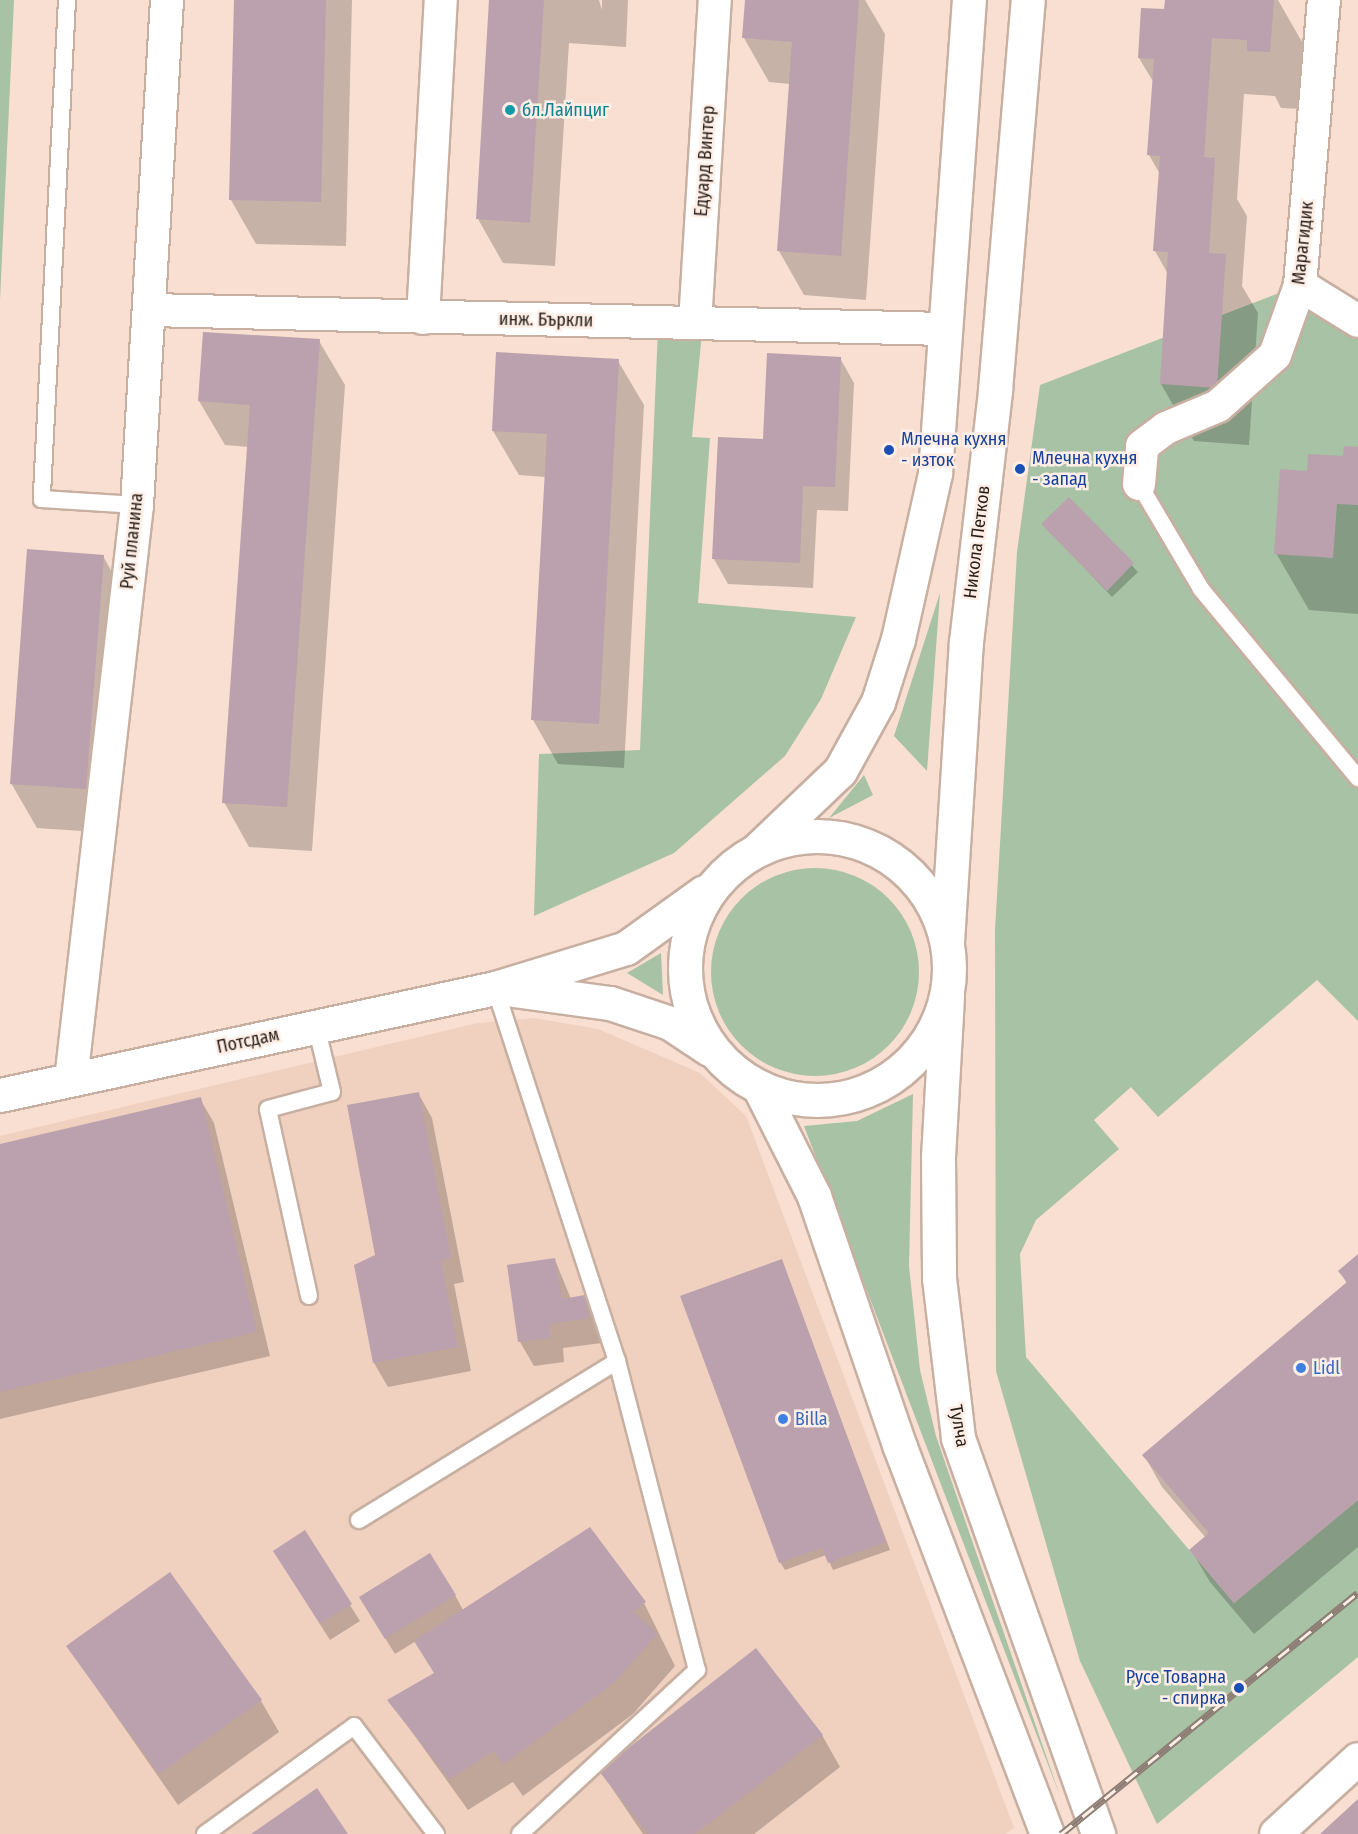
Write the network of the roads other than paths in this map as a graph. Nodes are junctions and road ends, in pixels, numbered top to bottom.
1 (67, 0) edge
2 (167, 0) edge
3 (441, 0) edge
4 (715, 0) edge
5 (969, 0) edge
6 (1028, 0) edge
7 (1324, 0) edge
8 (1300, 285) junction
9 (150, 310) junction
10 (423, 318) junction
11 (1358, 321) edge
12 (695, 323) junction
13 (943, 328) junction
14 (1139, 484) joint
15 (137, 504) junction
16 (1358, 778) edge
17 (758, 849) junction
18 (718, 880) junction
19 (947, 942) junction
20 (495, 988) junction
21 (947, 996) junction
22 (316, 1026) junction
23 (716, 1054) junction
24 (71, 1080) junction
25 (759, 1088) junction
26 (0, 1095) edge
27 (309, 1296) dead end
28 (617, 1361) junction
29 (359, 1520) dead end
30 (1358, 1759) edge
31 (204, 1834) edge
32 (436, 1834) edge
33 (520, 1834) edge
34 (1047, 1834) edge
35 (1098, 1834) edge
36 (1276, 1834) edge

1 - 15 lane
2 - 9 street, Руй планина
3 - 10 street
4 - 12 street, Едуард Винтер
5 - 13 main road
6 - 19 main road, Никола Петков
7 - 8 street, Марагидик
8 - 11 street
8 - 14 street, Марагидик
9 - 10 street, инж. Бъркли
9 - 15 street, Руй планина
10 - 12 street, инж. Бъркли
12 - 13 street, инж. Бъркли
13 - 17 main road
14 - 16 lane
15 - 24 street, Руй планина
17 - 18 main road, Потсдам
17 - 19 main road
18 - 20 main road, Потсдам
18 - 23 main road
19 - 21 main road, Никола Петков
20 - 22 main road, Потсдам
20 - 23 main road, Потсдам
20 - 28 lane
21 - 25 main road
21 - 35 main road, Тулча
22 - 24 main road, Потсдам
22 - 27 lane
23 - 25 main road, Потсдам
24 - 26 main road, Потсдам
25 - 34 main road
28 - 29 lane
28 - 33 lane
30 - 36 street
31 - 32 lane

